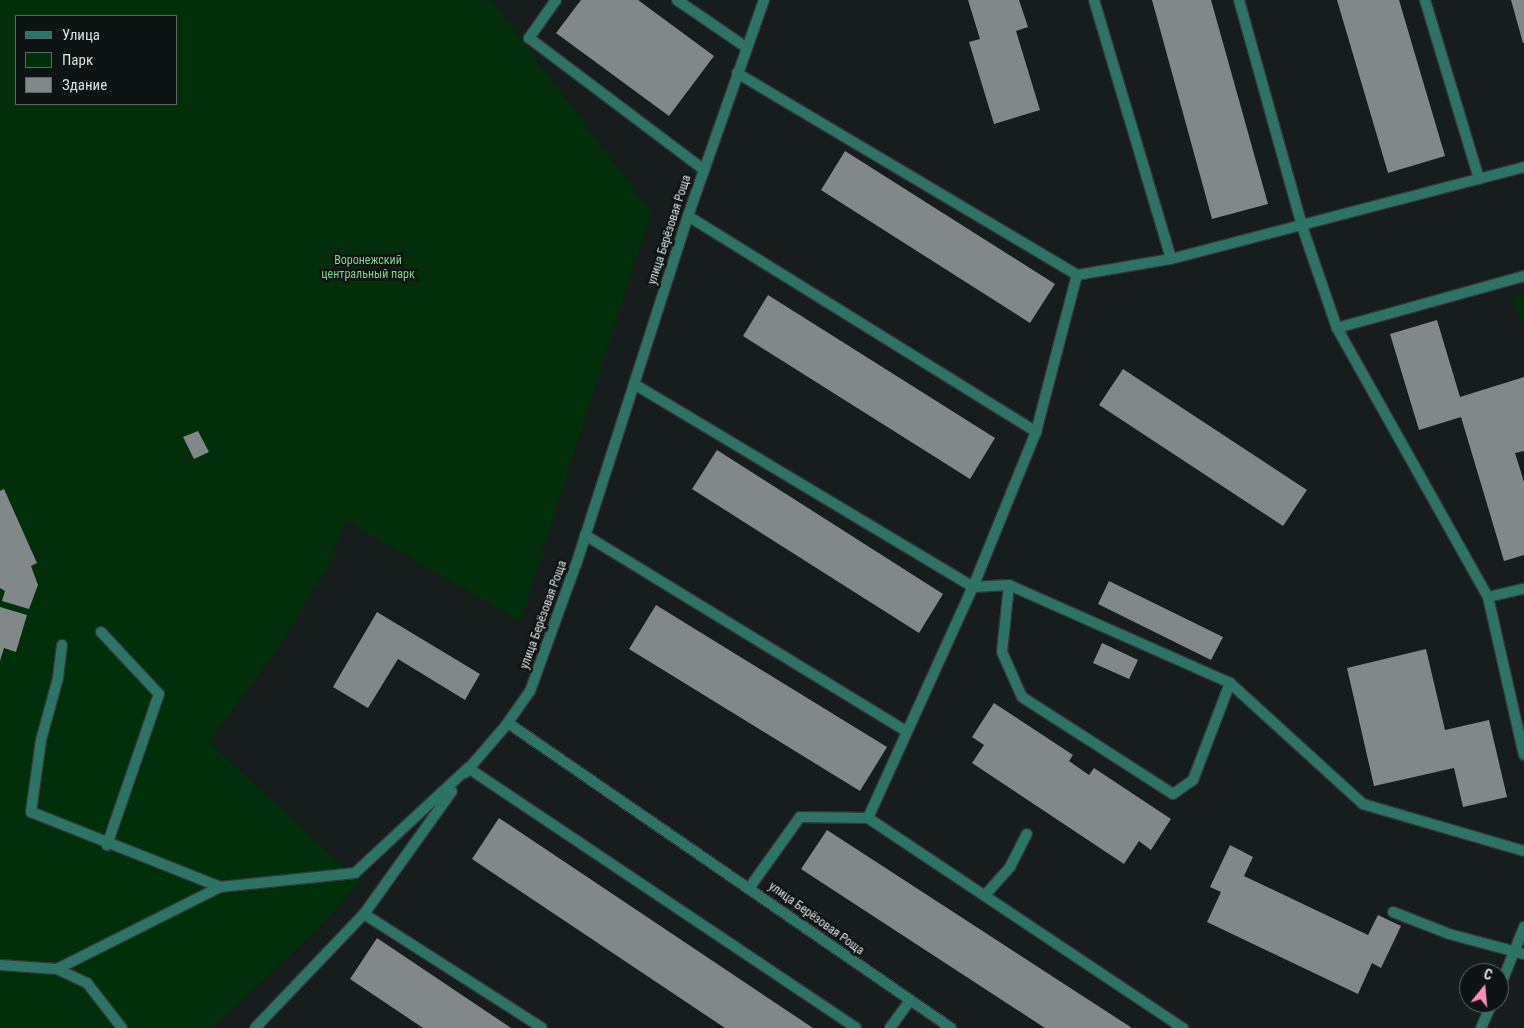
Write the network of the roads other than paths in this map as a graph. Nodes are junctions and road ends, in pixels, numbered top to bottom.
1 (556, 0) edge
2 (677, 0) edge
3 (764, 0) edge
4 (1094, 0) edge
5 (1239, 0) edge
6 (1425, 0) edge
7 (746, 47) junction
8 (737, 73) junction
9 (1524, 167) edge
10 (704, 170) junction
11 (1479, 179) junction
12 (688, 216) junction
13 (1302, 226) junction
14 (1171, 259) junction
15 (1077, 275) junction
16 (1524, 276) edge
17 (1337, 328) junction
18 (634, 384) junction
19 (1036, 432) junction
20 (586, 535) junction
21 (1009, 585) junction
22 (973, 587) junction
23 (1524, 589) edge
24 (1488, 597) junction
25 (101, 632) dead end
26 (62, 646) dead end
27 (1230, 683) junction
28 (508, 723) junction
29 (906, 731) junction
30 (1524, 755) edge
31 (468, 768) junction
32 (868, 818) junction
33 (1027, 834) dead end
34 (107, 845) junction
35 (1524, 851) edge
36 (220, 887) junction
37 (750, 887) junction
38 (985, 895) junction
39 (1393, 912) dead end
40 (364, 914) junction
41 (1524, 927) edge
42 (1520, 952) edge
43 (0, 965) edge
44 (57, 969) junction
45 (1509, 971) edge
46 (910, 1002) junction
47 (1488, 1013) edge
48 (122, 1028) edge
49 (255, 1028) edge
50 (542, 1028) edge
51 (856, 1028) edge
52 (890, 1028) edge
53 (951, 1028) edge
54 (1182, 1028) edge
55 (1481, 1028) edge

1 - 10 street
2 - 7 street
3 - 7 street, улица Берёзовая Роща
4 - 14 street
5 - 13 street
6 - 11 street
7 - 8 street, улица Берёзовая Роща
8 - 10 street, улица Берёзовая Роща
8 - 15 street
9 - 11 street
10 - 12 street, улица Берёзовая Роща
11 - 13 street
12 - 18 street, улица Берёзовая Роща
12 - 19 street
13 - 14 street
13 - 17 street
14 - 15 street
15 - 19 street
16 - 17 street
17 - 24 street
18 - 20 street, улица Берёзовая Роща
18 - 22 street
19 - 22 street
20 - 28 street, улица Берёзовая Роща
20 - 29 street
21 - 22 street
21 - 27 street
21 - 27 street
22 - 29 street
23 - 24 street
24 - 30 street
25 - 34 street
26 - 34 street
27 - 35 street
28 - 31 street
28 - 37 street, улица Берёзовая Роща
29 - 32 street
31 - 36 street
31 - 40 street
31 - 51 street
32 - 37 street
32 - 38 street
33 - 38 street
34 - 36 street
36 - 44 street
37 - 46 street, улица Берёзовая Роща
38 - 54 street
39 - 42 street
40 - 49 street
40 - 50 street
41 - 42 street
42 - 45 street
43 - 44 street
44 - 48 street
46 - 52 street
46 - 53 street, улица Берёзовая Роща
47 - 55 street

